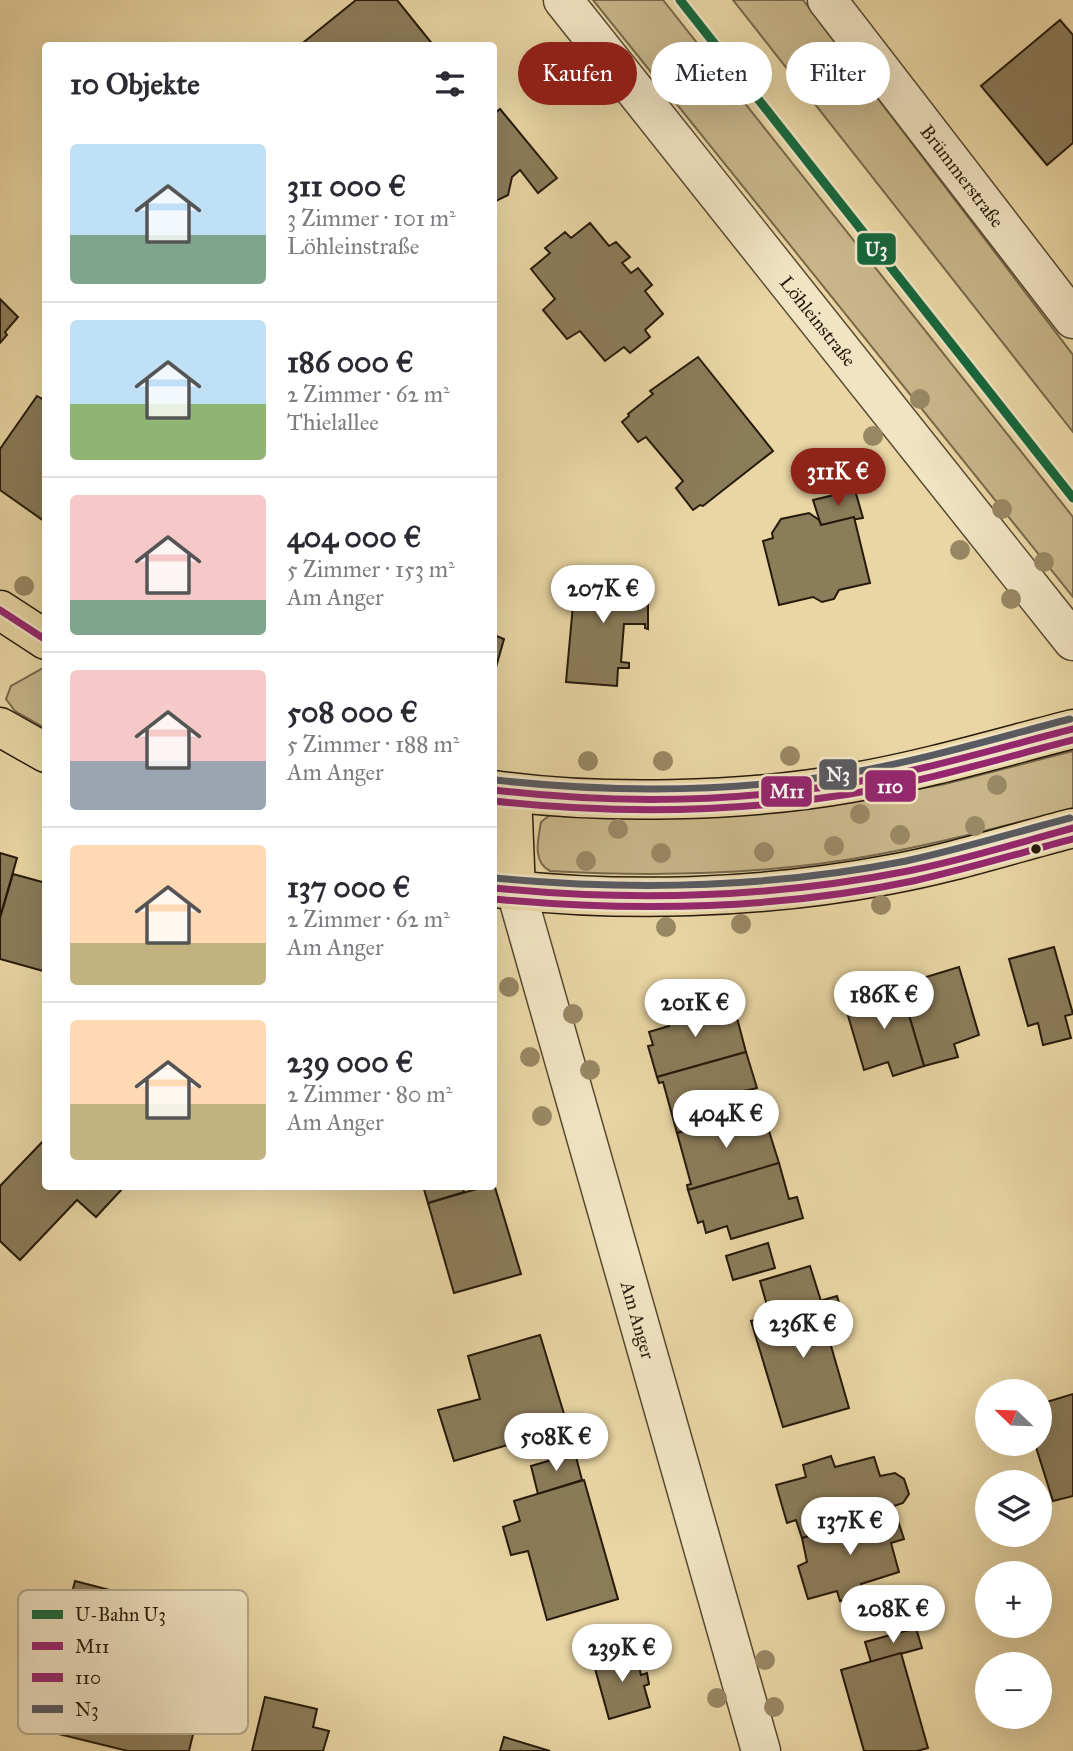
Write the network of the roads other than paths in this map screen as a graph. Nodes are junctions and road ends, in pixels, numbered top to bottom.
1 (563, 0) edge
2 (827, 0) edge
3 (1073, 319) edge
4 (1073, 641) edge
5 (0, 727) edge
6 (1073, 729) edge
7 (42, 751) edge
8 (503, 792) edge
9 (1073, 828) edge
10 (505, 889) edge
11 (761, 1751) edge

1 - 4 street, Löhleinstraße
2 - 3 street, Brümmerstraße
5 - 7 main road
6 - 8 main road
8 - 10 main road
9 - 10 main road
10 - 11 street, Am Anger

